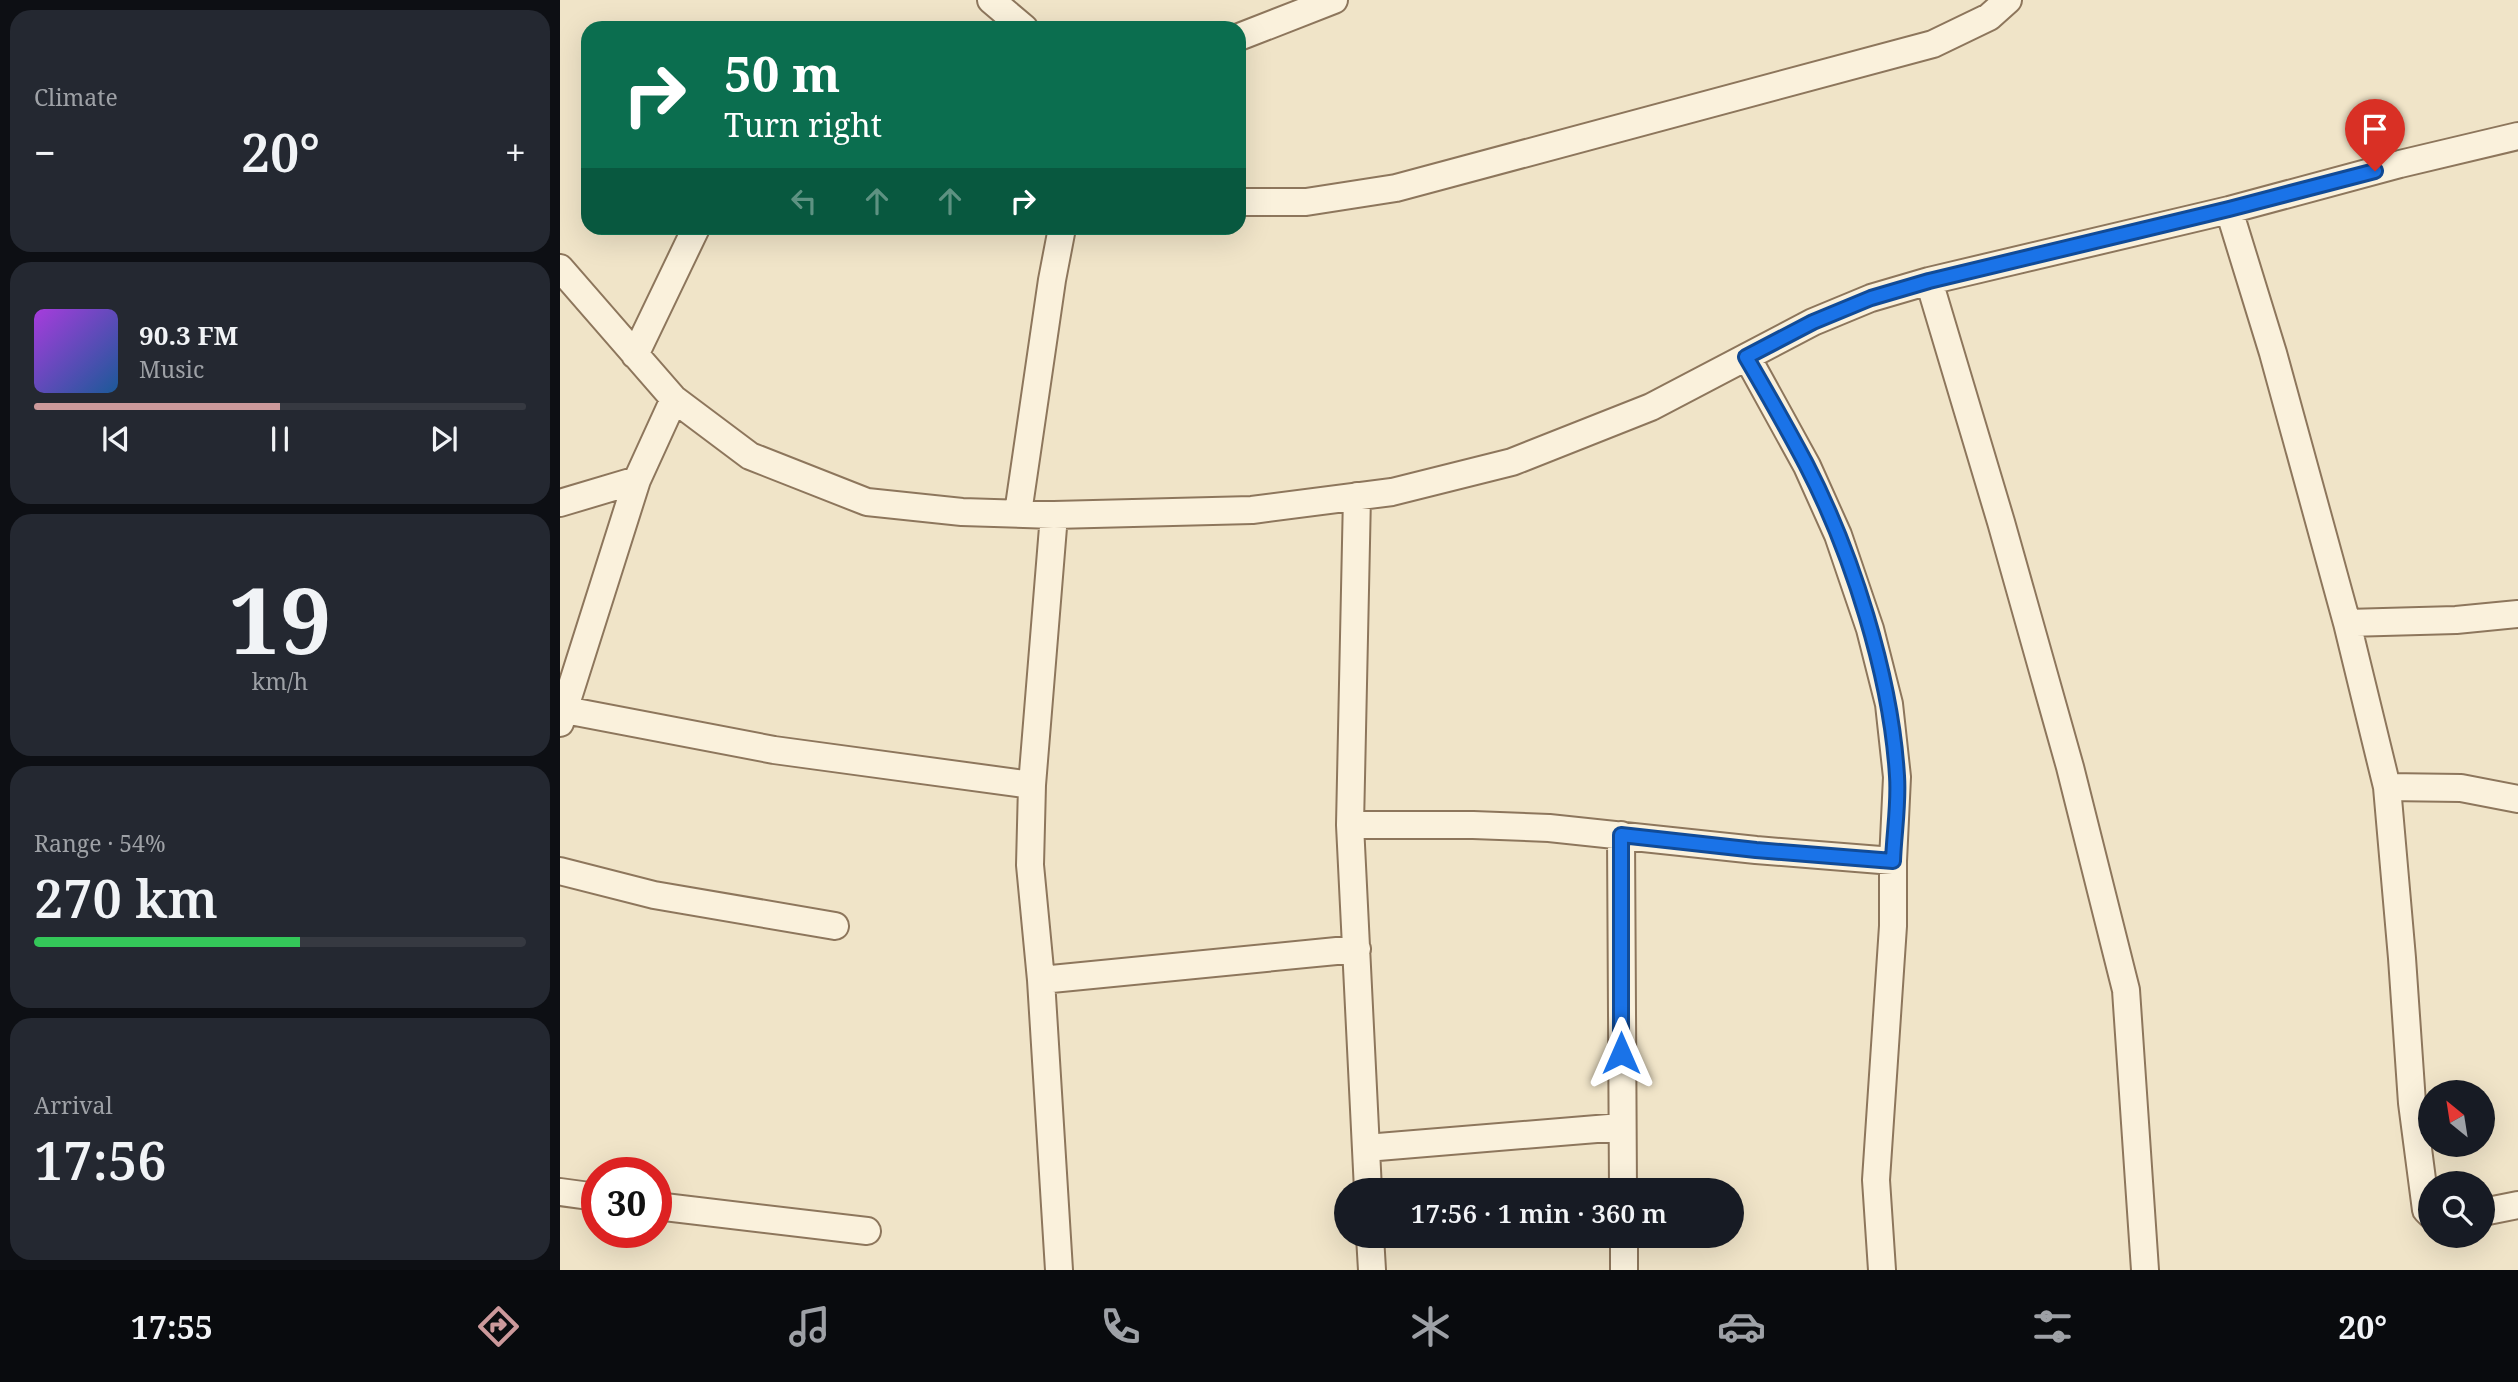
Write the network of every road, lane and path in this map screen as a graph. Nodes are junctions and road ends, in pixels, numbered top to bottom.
1 (991, 0) edge
2 (1334, 0) edge
3 (2008, 0) edge
4 (1016, 21) edge
5 (1246, 34) edge
6 (2518, 136) edge
7 (1246, 202) edge
8 (2229, 209) junction
9 (693, 235) edge
10 (1061, 235) edge
11 (560, 268) edge
12 (1929, 281) junction
13 (635, 355) junction
14 (1746, 357) junction
15 (674, 399) junction
16 (638, 480) junction
17 (1357, 496) junction
18 (560, 503) edge
19 (1018, 513) junction
20 (1055, 514) junction
21 (2518, 614) edge
22 (2347, 623) junction
23 (561, 714) edge
24 (1032, 785) junction
25 (2387, 787) junction
26 (2518, 799) edge
27 (1350, 825) junction
28 (1621, 835) junction
29 (1893, 861) junction
30 (560, 871) edge
31 (835, 926) dead end
32 (1357, 949) junction
33 (1041, 980) junction
34 (1621, 1127) junction
35 (1366, 1148) junction
36 (2421, 1171) edge
37 (1367, 1178) edge
38 (1623, 1178) edge
39 (560, 1192) edge
40 (581, 1195) edge
41 (2518, 1205) edge
42 (672, 1208) edge
43 (2495, 1210) edge
44 (867, 1231) dead end
45 (1371, 1248) edge
46 (1624, 1248) edge
47 (1059, 1270) edge
48 (1372, 1270) edge
49 (1624, 1270) edge
50 (1882, 1270) edge
51 (2146, 1270) edge

1 - 4 street
2 - 5 street
3 - 7 street
6 - 8 street
8 - 12 street
8 - 22 street
9 - 13 street
10 - 19 street
11 - 13 street
12 - 14 street
12 - 51 street
13 - 15 street
14 - 17 street
14 - 29 street
15 - 16 street
15 - 19 street
16 - 18 street
16 - 23 street
17 - 20 street
17 - 27 street
19 - 20 street
20 - 24 street
21 - 22 street
22 - 25 street
23 - 24 street
24 - 33 street
25 - 26 street
25 - 36 street
27 - 28 street
27 - 32 street
28 - 29 street
28 - 34 street
29 - 50 street
30 - 31 street
32 - 33 street
32 - 35 street
33 - 47 street
34 - 35 street
34 - 38 street
35 - 37 street
39 - 40 street
41 - 43 street
42 - 44 street
45 - 48 street
46 - 49 street

